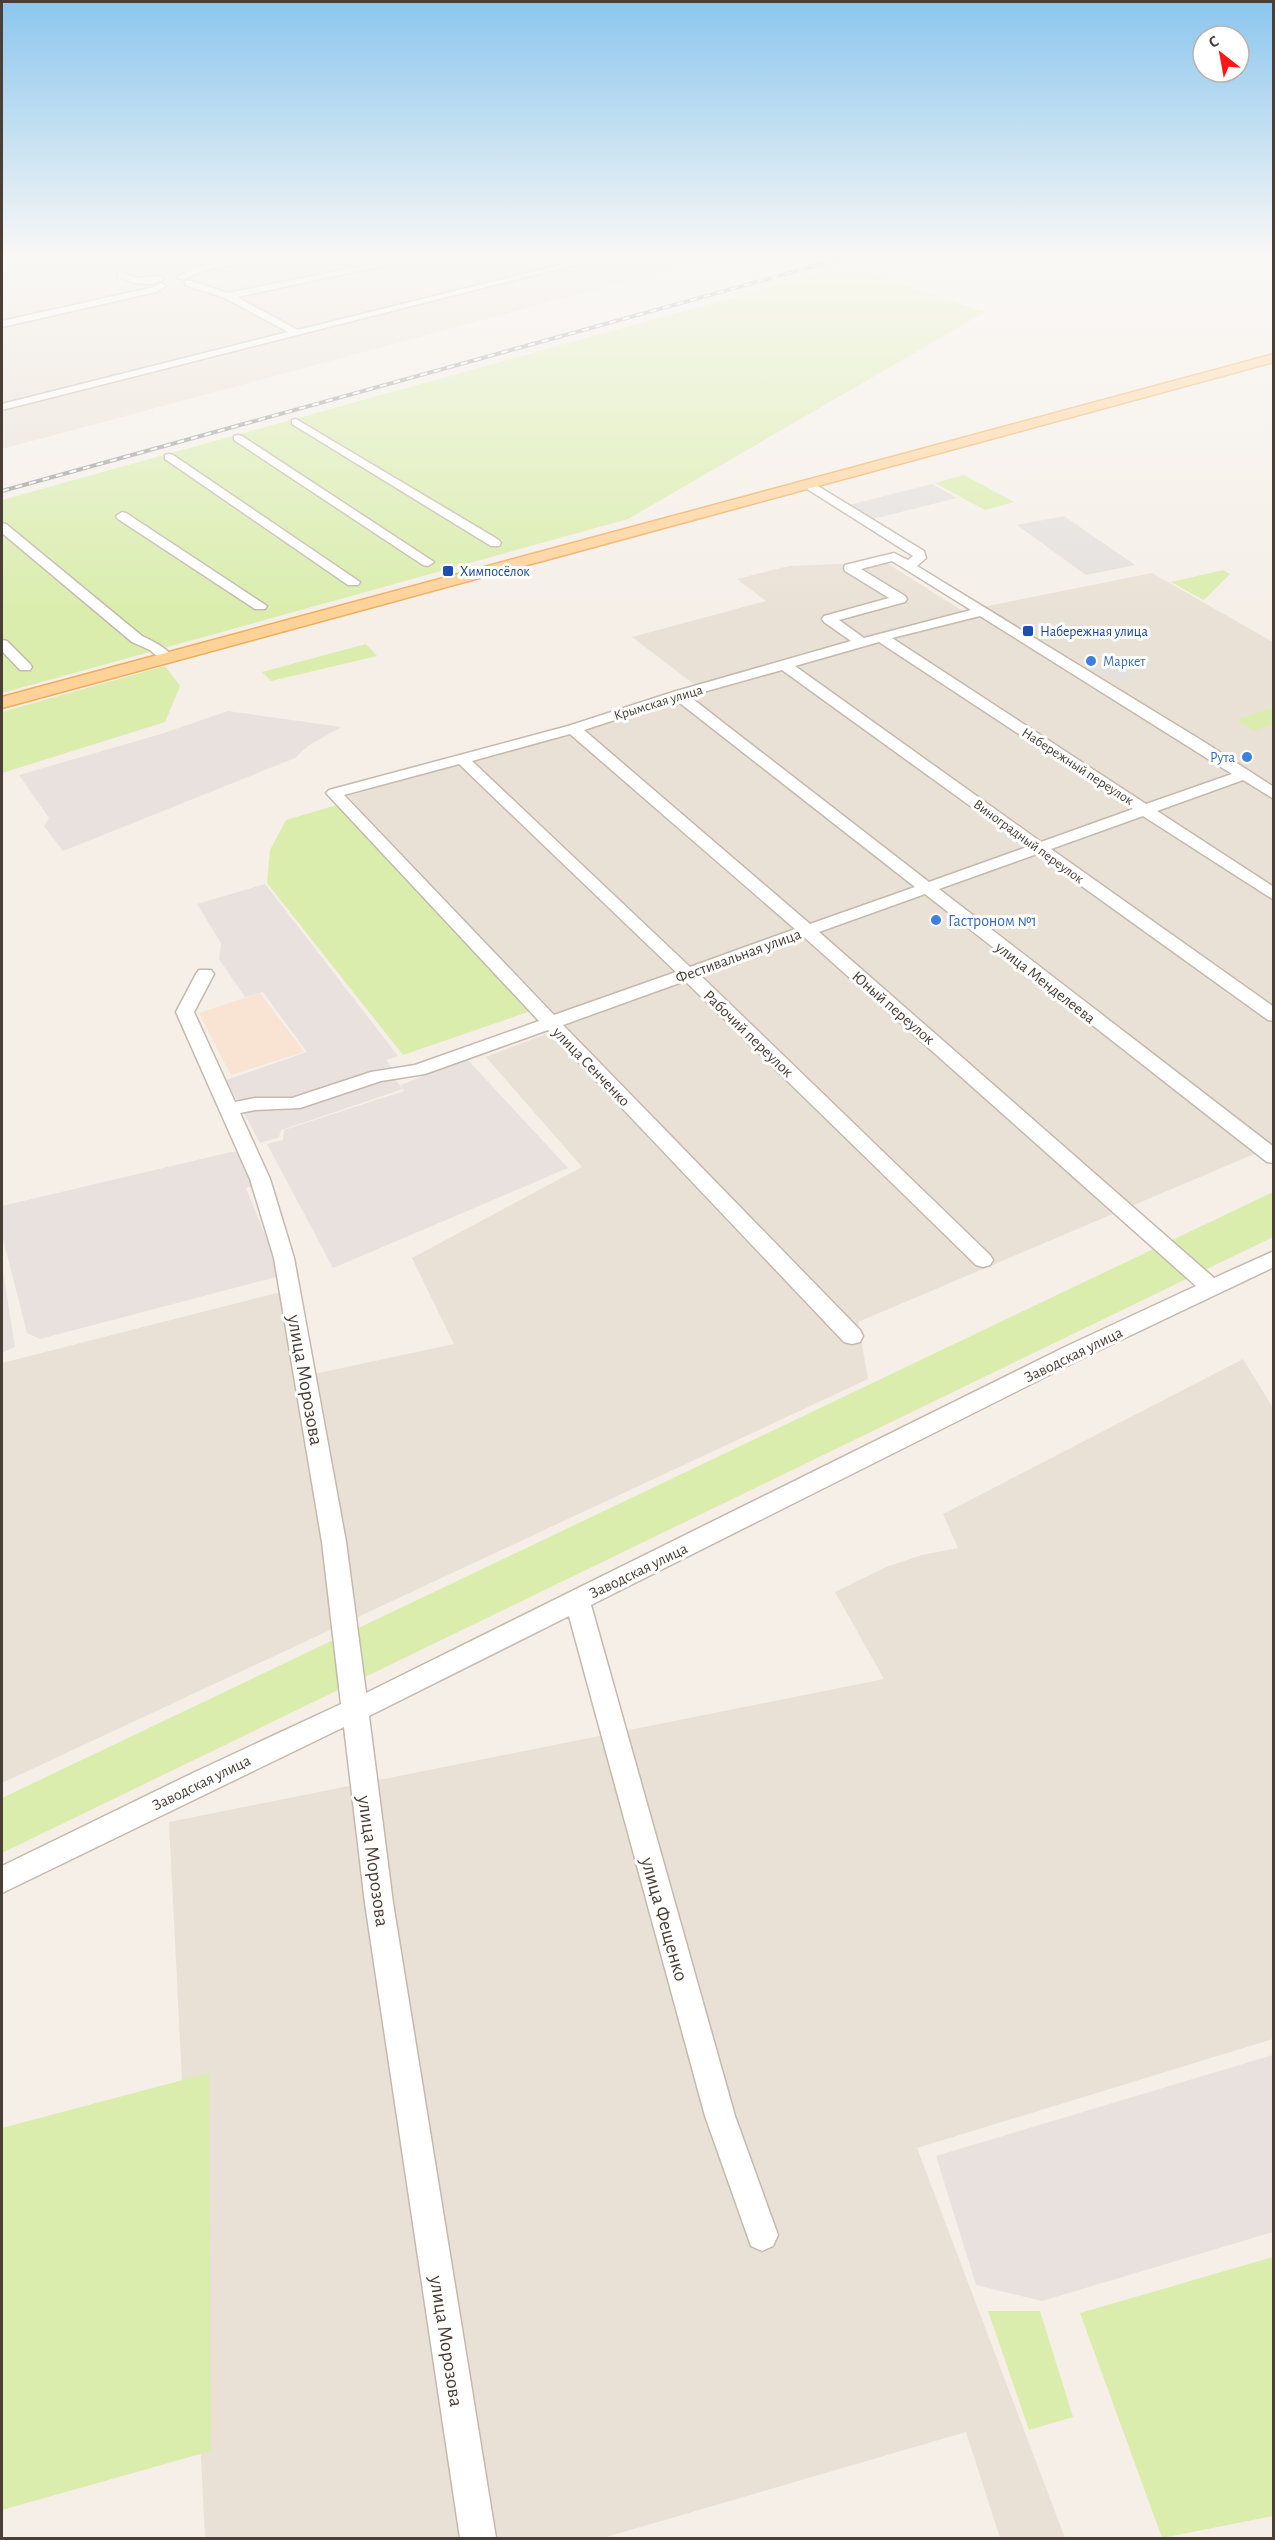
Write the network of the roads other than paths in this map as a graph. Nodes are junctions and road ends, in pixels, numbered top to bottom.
1 (125, 376) edge
2 (1209, 376) edge
3 (2, 407) edge
4 (296, 422) dead end
5 (238, 438) dead end
6 (169, 457) dead end
7 (808, 484) junction
8 (122, 516) dead end
9 (2, 527) edge
10 (495, 543) dead end
11 (428, 562) dead end
12 (909, 566) junction
13 (353, 582) dead end
14 (260, 606) dead end
15 (982, 611) junction
16 (881, 637) junction
17 (862, 643) junction
18 (2, 644) edge
19 (167, 658) junction
20 (784, 665) junction
21 (25, 667) dead end
22 (678, 695) junction
23 (2, 703) edge
24 (573, 729) junction
25 (461, 758) junction
26 (1243, 775) junction
27 (334, 793) joint
28 (1274, 794) edge
29 (1146, 810) junction
30 (1038, 848) junction
31 (926, 888) junction
32 (1274, 896) edge
33 (807, 930) junction
34 (687, 973) junction
35 (206, 974) dead end
36 (1274, 1016) edge
37 (551, 1023) junction
38 (228, 1110) junction
39 (1274, 1157) edge
40 (1274, 1258) edge
41 (983, 1260) dead end
42 (1212, 1288) junction
43 (852, 1336) dead end
44 (577, 1601) junction
45 (354, 1709) junction
46 (2, 1880) edge
47 (762, 2235) dead end
48 (478, 2538) edge

1 - 3 street
2 - 7 main road
4 - 10 street
5 - 11 street
6 - 13 street
7 - 12 street
7 - 19 main road
8 - 14 street
9 - 19 street
12 - 15 street
12 - 17 street
15 - 16 street, Крымская улица
15 - 26 street
16 - 17 street, Крымская улица
16 - 29 street, Набережный переулок
17 - 20 street, Крымская улица
18 - 21 street
19 - 23 main road
20 - 22 street, Крымская улица
20 - 30 street, Виноградный переулок
22 - 24 street, Крымская улица
22 - 31 street, улица Менделеева
24 - 25 street, Крымская улица
24 - 33 street, Юный переулок
25 - 27 street, Крымская улица
25 - 34 street, Рабочий переулок
26 - 28 street
26 - 29 street, Фестивальная улица
27 - 37 street, улица Сенченко
29 - 30 street, Фестивальная улица
29 - 32 street, Набережный переулок
30 - 31 street, Фестивальная улица
30 - 36 street, Виноградный переулок
31 - 33 street, Фестивальная улица
31 - 39 street, улица Менделеева
33 - 34 street, Фестивальная улица
33 - 42 street, Юный переулок
34 - 37 street, Фестивальная улица
34 - 41 street, Рабочий переулок
35 - 38 street, улица Морозова
37 - 38 street, Фестивальная улица
37 - 43 street, улица Сенченко
38 - 45 street, улица Морозова
40 - 42 street, Заводская улица
42 - 44 street, Заводская улица
44 - 45 street, Заводская улица
44 - 47 street, улица Фещенко
45 - 46 street, Заводская улица
45 - 48 street, улица Морозова

